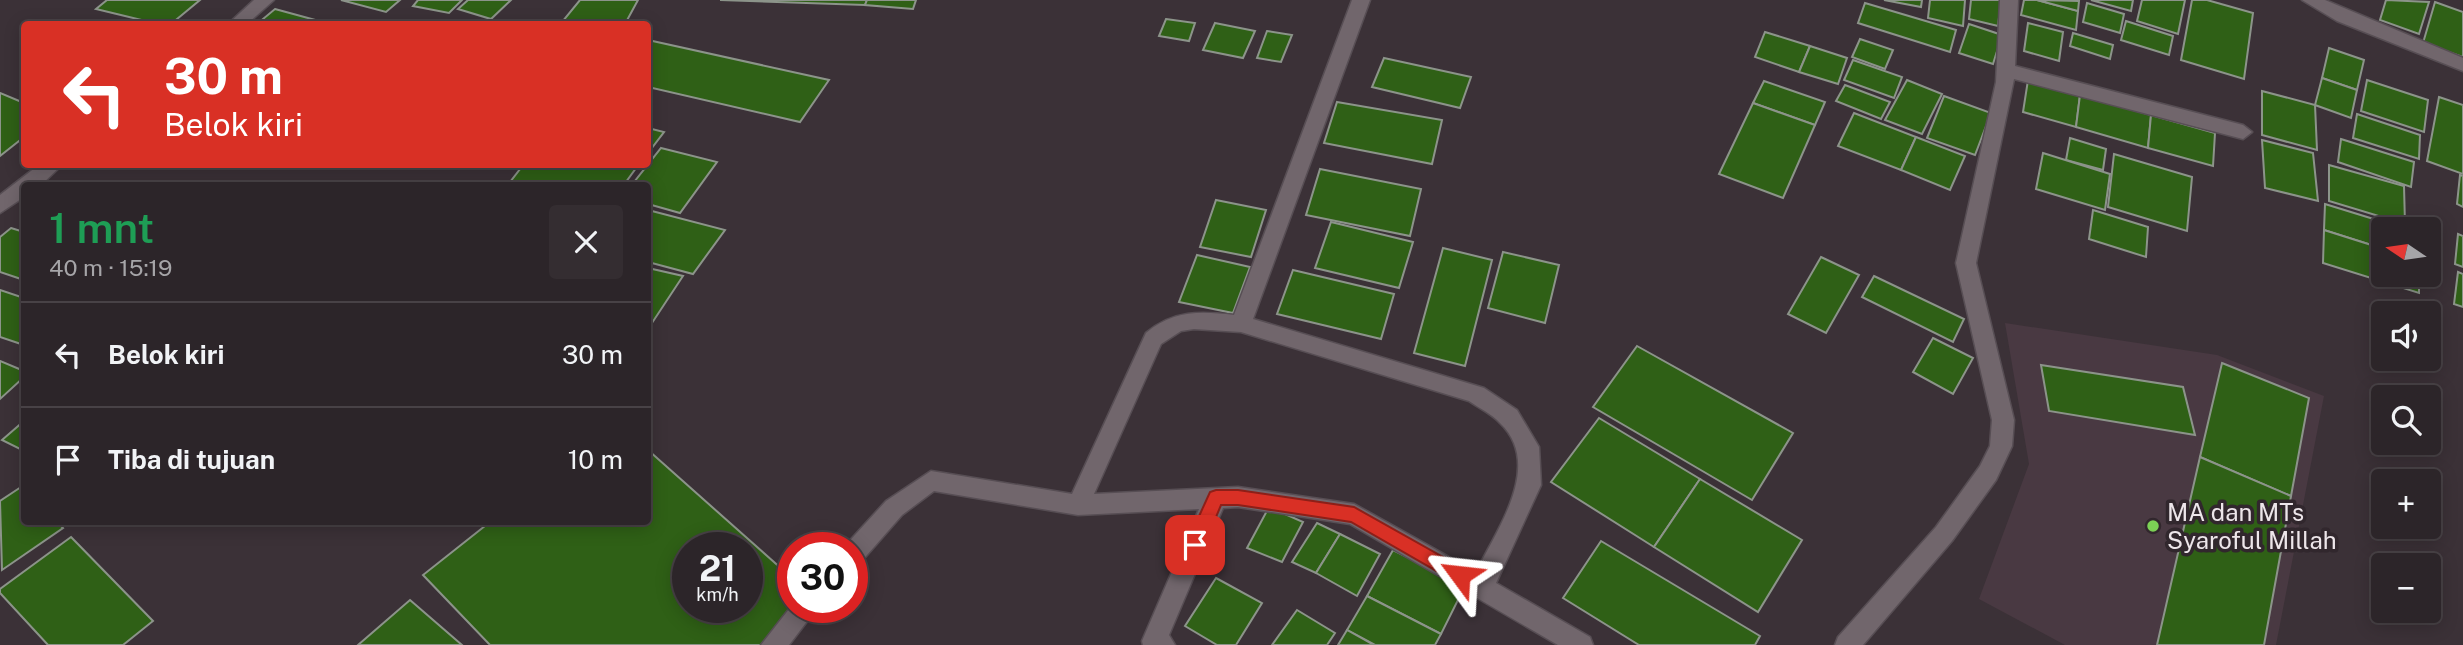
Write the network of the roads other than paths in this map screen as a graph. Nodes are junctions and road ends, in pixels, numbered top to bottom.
1 (265, 0) edge
2 (1361, 0) edge
3 (2009, 0) edge
4 (2311, 0) edge
5 (240, 21) edge
6 (2463, 65) edge
7 (2005, 70) junction
8 (2243, 132) dead end
9 (49, 168) edge
10 (30, 182) edge
11 (21, 189) edge
12 (0, 206) edge
13 (1241, 324) junction
14 (1216, 498) junction
15 (1078, 505) junction
16 (868, 537) edge
17 (1481, 587) junction
18 (792, 623) edge
19 (773, 645) edge
20 (1163, 645) edge
21 (1581, 645) edge
22 (1847, 645) edge

1 - 5 street
2 - 13 street
3 - 7 street
4 - 6 street
7 - 8 street
7 - 22 street
9 - 10 street
11 - 12 street
13 - 15 street
13 - 17 street
14 - 15 street
14 - 17 street
14 - 20 street
15 - 16 street
17 - 21 street
18 - 19 street

